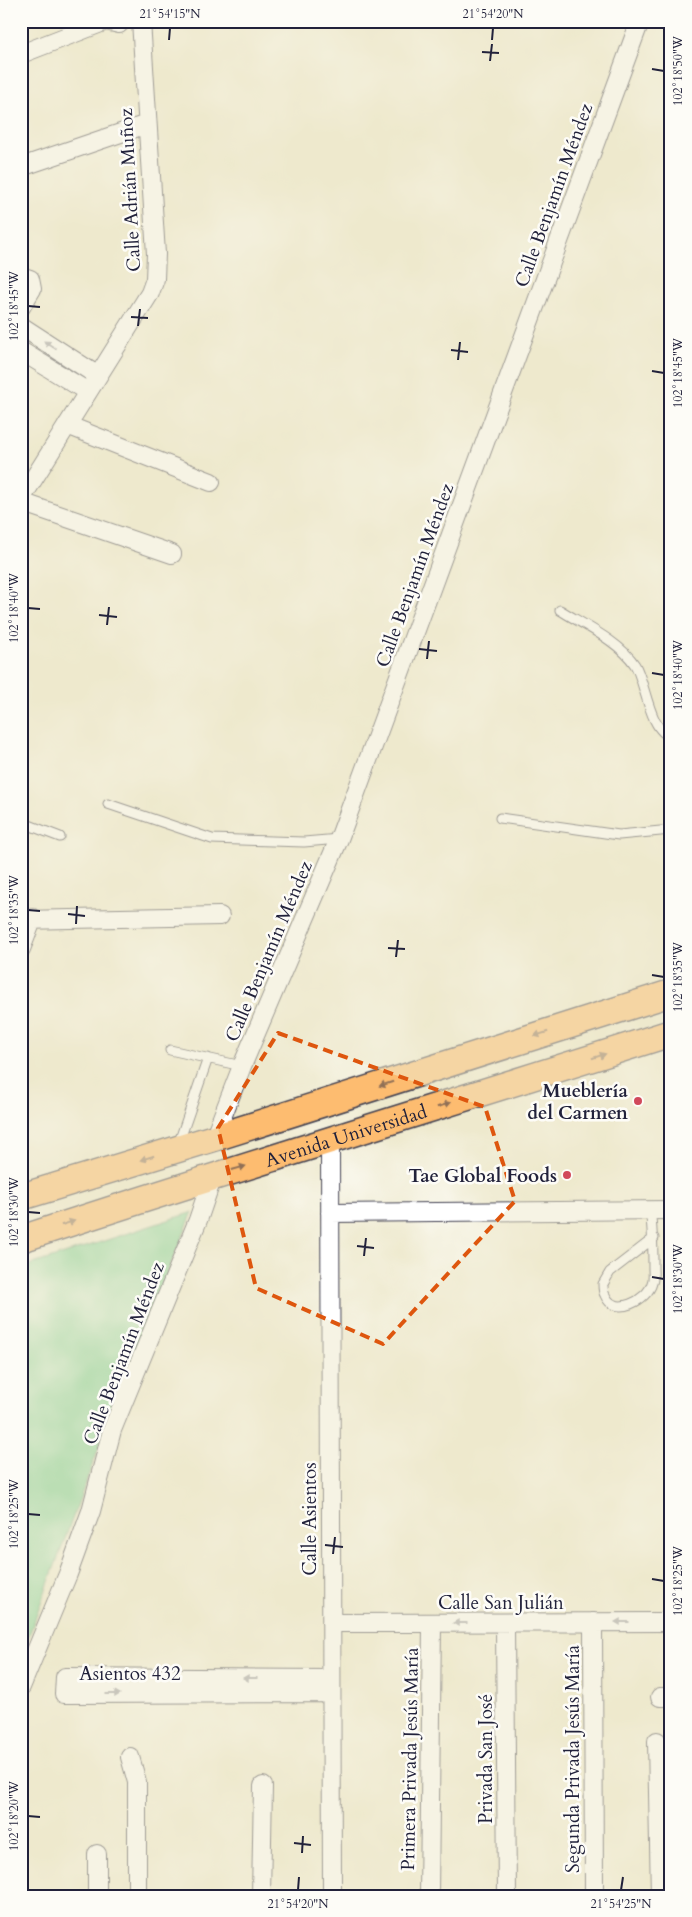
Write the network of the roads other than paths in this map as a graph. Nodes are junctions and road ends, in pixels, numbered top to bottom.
1 (141, 21) edge
2 (640, 21) edge
3 (119, 24) dead end
4 (21, 54) edge
5 (147, 124) junction
6 (21, 167) edge
7 (26, 278) edge
8 (21, 307) edge
9 (21, 326) edge
10 (21, 351) edge
11 (98, 376) junction
12 (88, 392) junction
13 (67, 425) junction
14 (211, 482) dead end
15 (21, 500) edge
16 (172, 554) dead end
17 (560, 610) dead end
18 (671, 736) edge
19 (108, 804) dead end
20 (500, 818) dead end
21 (21, 822) edge
22 (671, 830) edge
23 (60, 837) dead end
24 (339, 839) junction
25 (220, 916) dead end
26 (27, 919) edge
27 (21, 948) edge
28 (671, 993) edge
29 (671, 1033) edge
30 (170, 1050) dead end
31 (208, 1058) junction
32 (242, 1066) junction
33 (214, 1138) junction
34 (330, 1142) junction
35 (177, 1150) junction
36 (213, 1176) junction
37 (21, 1197) edge
38 (650, 1210) junction
39 (671, 1210) edge
40 (330, 1213) junction
41 (654, 1238) junction
42 (21, 1239) edge
43 (593, 1622) junction
44 (671, 1622) edge
45 (331, 1623) junction
46 (432, 1623) junction
47 (505, 1623) junction
48 (168, 1686) junction
49 (331, 1686) junction
50 (21, 1687) edge
51 (657, 1741) dead end
52 (130, 1757) dead end
53 (264, 1786) dead end
54 (97, 1854) dead end
55 (97, 1896) edge
56 (137, 1896) edge
57 (261, 1896) edge
58 (332, 1896) edge
59 (429, 1896) edge
60 (507, 1896) edge
61 (594, 1896) edge
62 (660, 1896) edge

1 - 5 street, Calle Adrián Muñoz
2 - 24 street, Calle Benjamín Méndez
3 - 4 street
5 - 6 street
5 - 11 street, Calle Adrián Muñoz
7 - 8 street
11 -> 9 street
10 - 12 street
11 - 12 street, Calle Adrián Muñoz
12 - 13 street, Calle Adrián Muñoz
13 - 14 street
13 - 15 street, Calle Adrián Muñoz
15 - 16 street
17 - 18 lane
19 - 24 lane
20 - 22 lane
21 - 23 lane
24 - 32 street, Calle Benjamín Méndez
25 - 26 street
26 - 27 street
28 -> 33 main road, Avenida Universidad
34 -> 29 main road, Avenida Universidad
30 - 31 lane
31 - 32 lane
31 - 35 lane
32 - 33 street, Calle Benjamín Méndez
33 - 35 main road, Avenida Universidad
36 -> 34 main road, Avenida Universidad
34 - 40 street, Calle Asientos
35 -> 37 main road, Avenida Universidad
42 -> 36 main road, Avenida Universidad
36 - 50 street, Calle Benjamín Méndez
38 - 39 street
38 - 40 street
38 - 41 lane
40 - 45 street, Calle Asientos
41 - 41 lane
44 -> 43 street, Calle San Julián
43 - 47 street, Calle San Julián
43 - 61 street, Segunda Privada Jesús María
45 - 46 street, Calle San Julián
45 - 49 street, Calle Asientos
47 -> 46 street, Calle San Julián
46 - 59 street, Primera Privada Jesús María
47 - 60 street, Privada San José
48 -> 48 street, Asientos 432
48 - 49 street, Asientos 432
49 - 58 street, Calle Asientos
51 - 62 street
52 - 56 street
53 - 57 street
54 - 55 street

